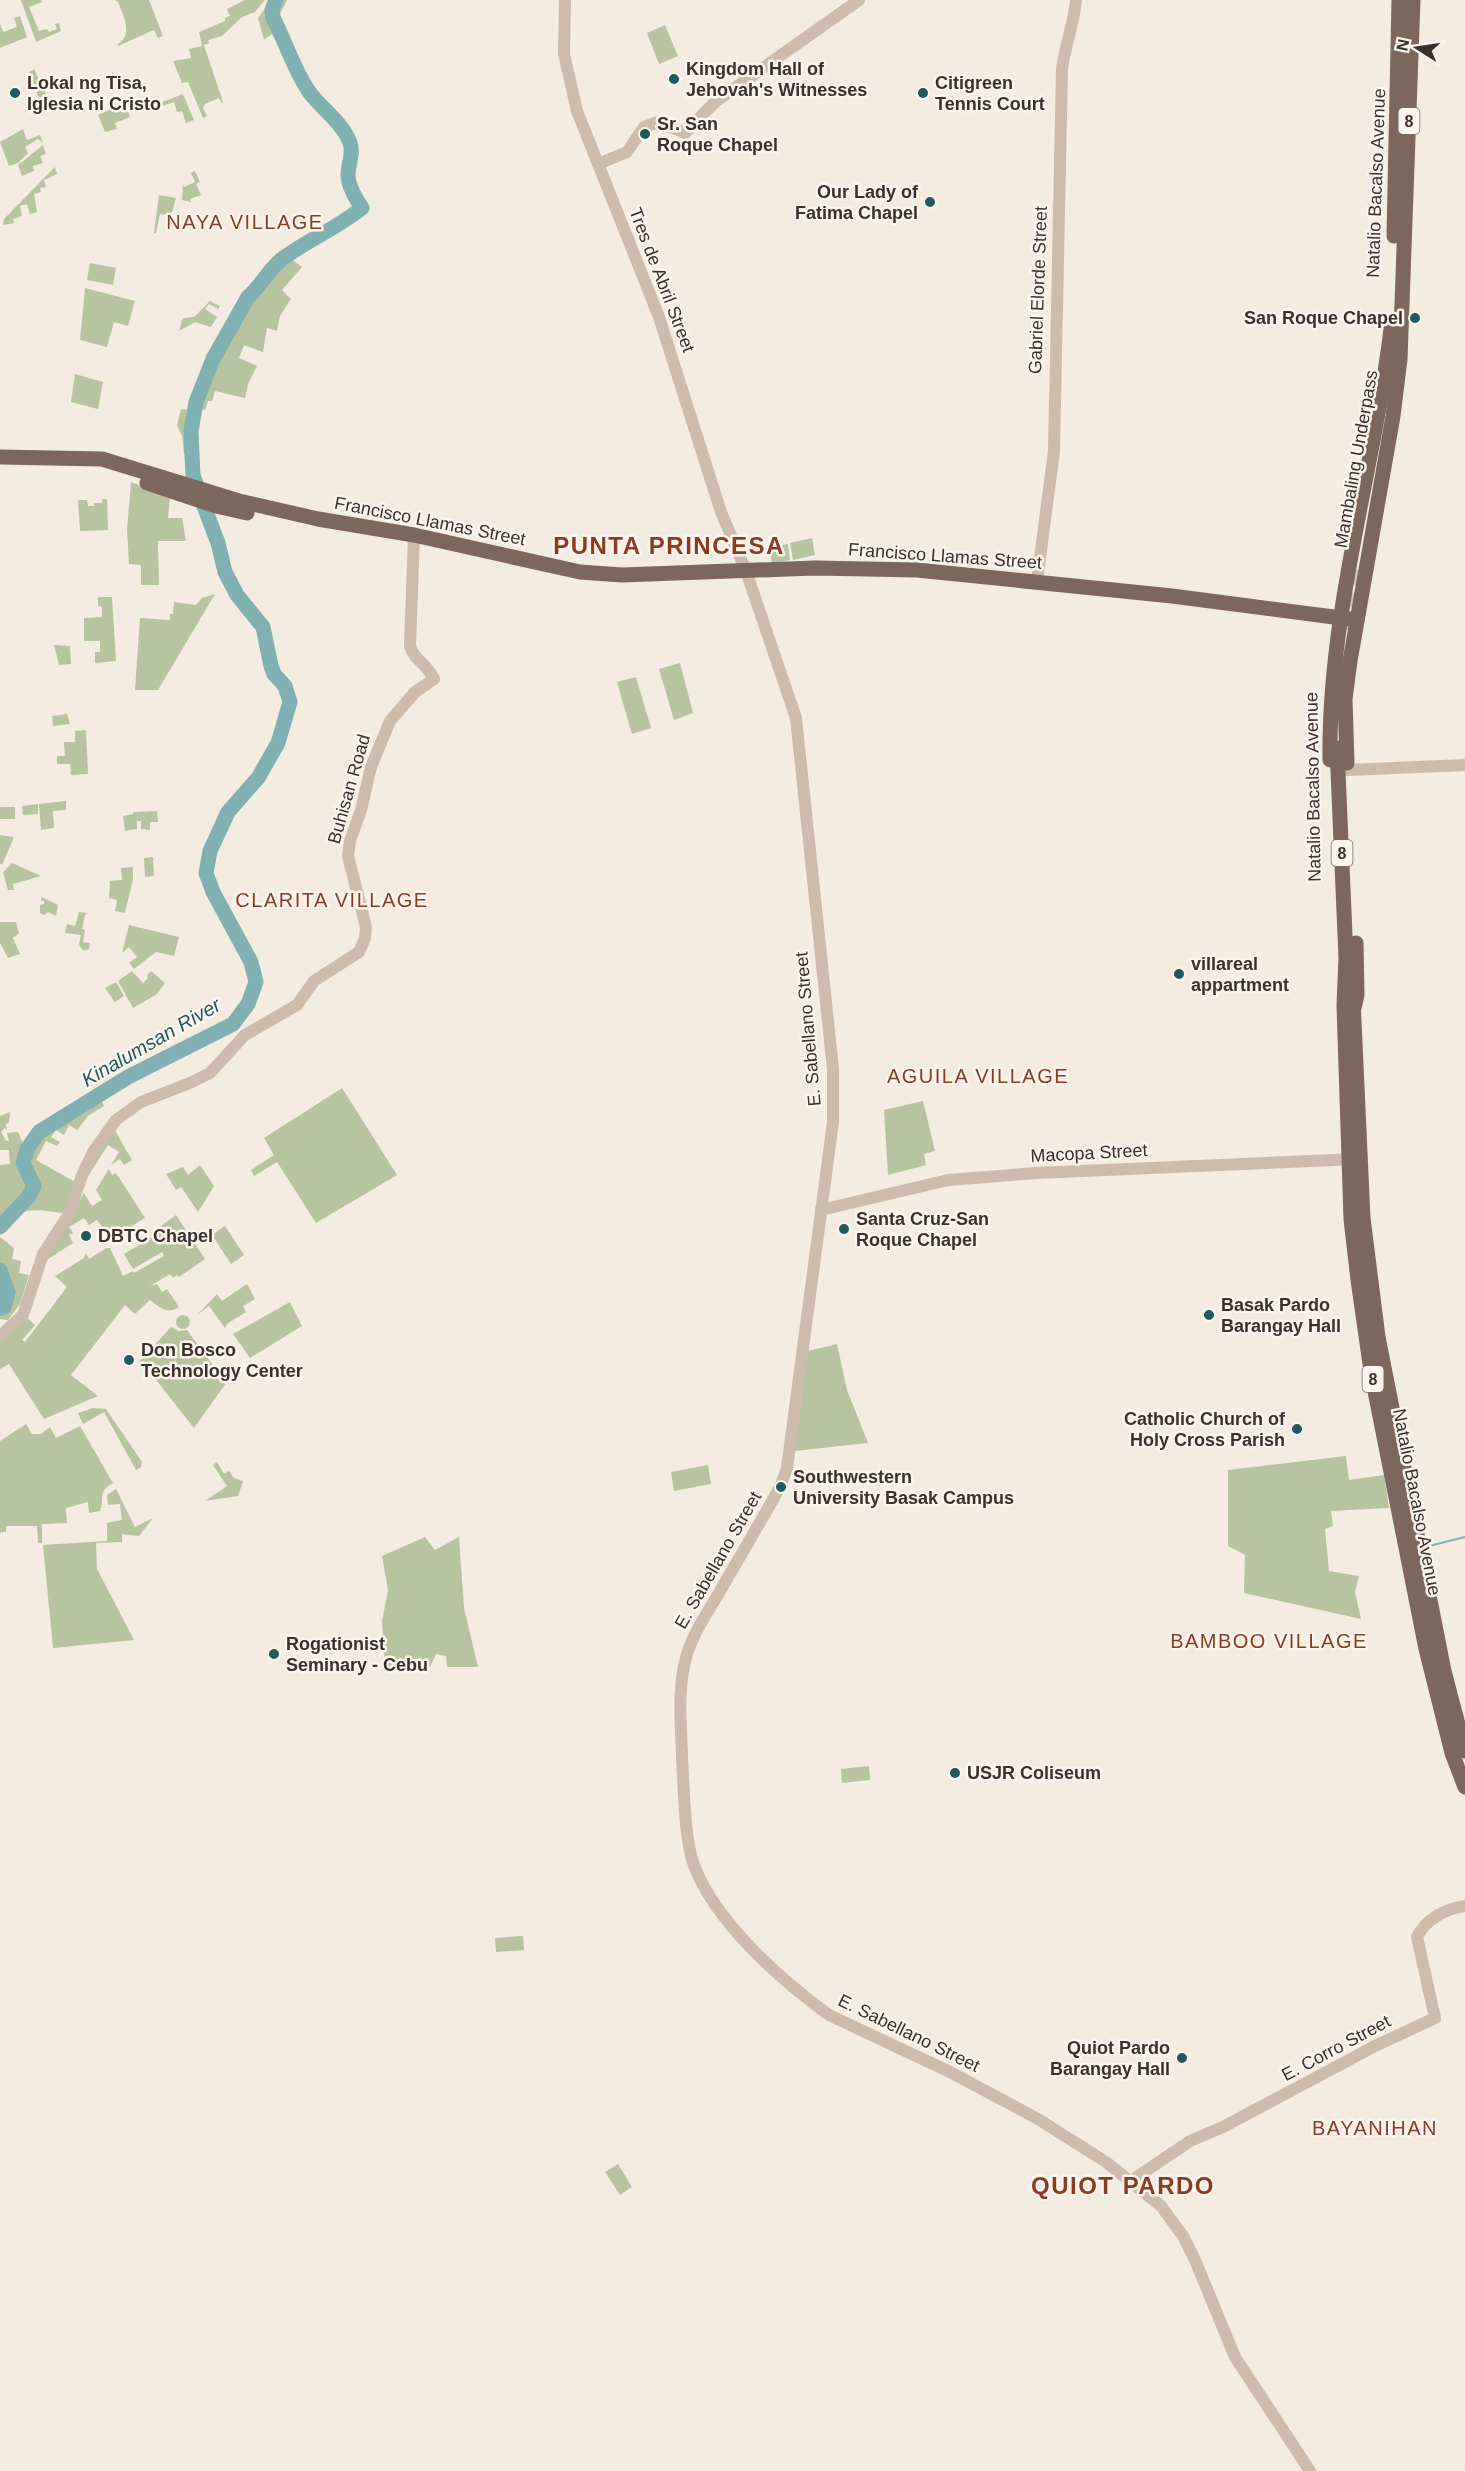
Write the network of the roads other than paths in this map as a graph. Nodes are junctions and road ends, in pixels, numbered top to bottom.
1 (565, 0) edge
2 (859, 0) edge
3 (1076, 0) edge
4 (1406, 4) edge
5 (598, 164) junction
6 (1397, 322) junction
7 (1393, 356) joint
8 (0, 457) edge
9 (414, 535) junction
10 (1357, 568) tunnel mouth
11 (746, 571) junction
12 (1037, 581) junction
13 (1341, 618) junction
14 (1357, 620) junction
15 (1337, 748) dead end
16 (1465, 765) edge
17 (1347, 770) junction
18 (1349, 1006) junction
19 (1355, 1159) junction
20 (821, 1210) junction
21 (0, 1336) edge
22 (1387, 1415) junction
23 (1465, 1751) edge
24 (1465, 1787) edge
25 (1465, 1906) edge
26 (1131, 2181) junction
27 (1310, 2471) edge

1 - 5 street, Tres de Abril Street
2 - 5 street
3 - 12 street, Gabriel Elorde Street
4 - 6 main road, Natalio Bacalso Avenue / 8
5 - 11 street, Tres de Abril Street
6 - 7 main road, Natalio Bacalso Avenue / 8
6 - 13 main road, Natalio Bacalso Avenue / 8
6 - 14 main road, Natalio Bacalso Avenue / 8
7 - 10 main road, Mambaling Underpass / 8
8 - 9 main road, Francisco Llamas Street
9 - 11 main road, Francisco Llamas Street
9 - 21 street, Buhisan Road
11 - 12 main road, Francisco Llamas Street
11 - 20 street, E. Sabellano Street
12 - 13 main road, Francisco Llamas Street
13 - 14 main road, Francisco Llamas Street
13 - 18 main road, Natalio Bacalso Avenue / 8
14 - 17 main road, Natalio Bacalso Avenue / 8
15 - 18 main road, Natalio Bacalso Avenue / 8
16 - 17 street
17 - 18 main road, Natalio Bacalso Avenue / 8
18 - 19 main road, Natalio Bacalso Avenue / 8
19 - 20 street, Macopa Street
19 - 22 main road, Natalio Bacalso Avenue / 8
20 - 26 street, E. Sabellano Street
22 - 23 main road, Natalio Bacalso Avenue / 8
22 - 24 main road, Natalio Bacalso Avenue / 8
25 - 26 street, E. Corro Street
26 - 27 street, E. Sabellano Street

